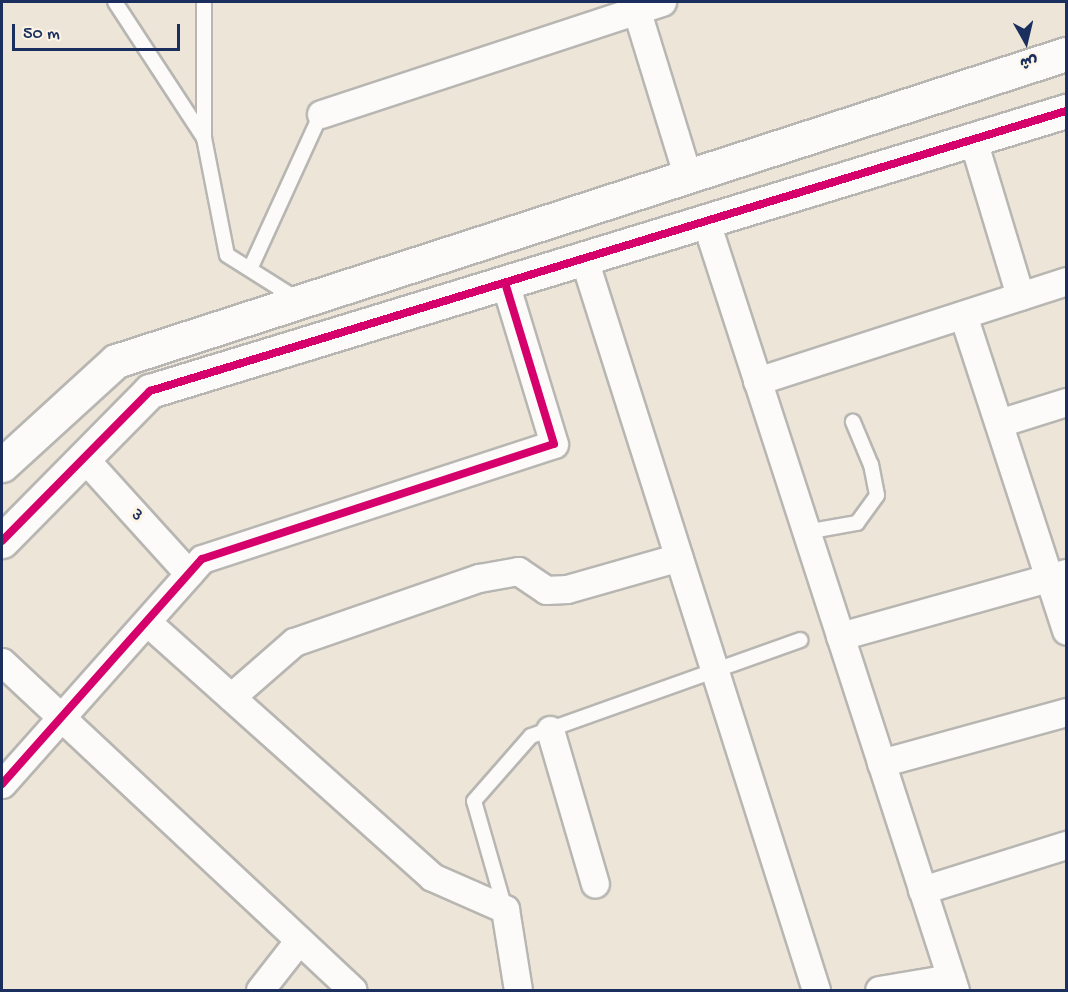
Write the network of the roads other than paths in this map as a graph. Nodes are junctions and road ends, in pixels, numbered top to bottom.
1 (115, 2) edge
2 (204, 2) edge
3 (644, 4) edge
4 (1066, 54) edge
5 (1066, 111) edge
6 (321, 114) joint
7 (204, 138) junction
8 (973, 140) junction
9 (688, 177) junction
10 (705, 222) junction
11 (584, 258) junction
12 (250, 269) junction
13 (1066, 281) edge
14 (505, 283) junction
15 (1020, 296) junction
16 (301, 301) junction
17 (963, 315) junction
18 (757, 381) junction
19 (1066, 402) edge
20 (853, 422) dead end
21 (999, 423) junction
22 (84, 458) junction
23 (2, 465) edge
24 (806, 532) junction
25 (2, 541) edge
26 (679, 557) junction
27 (189, 574) junction
28 (1058, 576) edge
29 (147, 622) junction
30 (1066, 631) edge
31 (840, 636) junction
32 (800, 640) dead end
33 (2, 662) edge
34 (715, 672) junction
35 (231, 698) junction
36 (1066, 712) edge
37 (61, 718) junction
38 (550, 730) junction
39 (881, 763) junction
40 (2, 784) edge
41 (1066, 845) edge
42 (595, 884) dead end
43 (922, 891) junction
44 (505, 909) junction
45 (299, 940) junction
46 (953, 984) edge
47 (260, 990) edge
48 (353, 990) edge
49 (518, 990) edge
50 (816, 990) edge
51 (879, 990) edge

1 - 7 lane
2 - 7 lane
3 - 6 street
3 - 9 street
4 - 9 street
5 - 8 street
6 - 12 lane
7 - 12 lane
8 - 10 street
8 - 15 street
9 - 16 street
10 - 11 street
10 - 18 street
11 - 14 street
11 - 26 street
12 - 16 lane
13 - 15 street
14 - 22 street
14 - 27 street
15 - 17 street
16 - 23 street
17 - 18 street
17 - 21 street
18 - 24 street
19 - 21 street
20 - 24 lane
21 - 28 street
22 - 25 street
22 - 27 street, 3
24 - 31 street
26 - 34 street
26 - 35 street
27 - 29 street
28 - 30 street
28 - 31 street
29 - 35 street
29 - 37 street
31 - 39 street
32 - 34 lane
33 - 37 street
34 - 38 lane
34 - 50 street
35 - 44 street
36 - 39 street
37 - 40 street
37 - 45 street
38 - 42 street
38 - 44 lane
39 - 43 street
41 - 43 street
43 - 46 street
44 - 49 street
45 - 47 street
45 - 48 street
46 - 51 street

